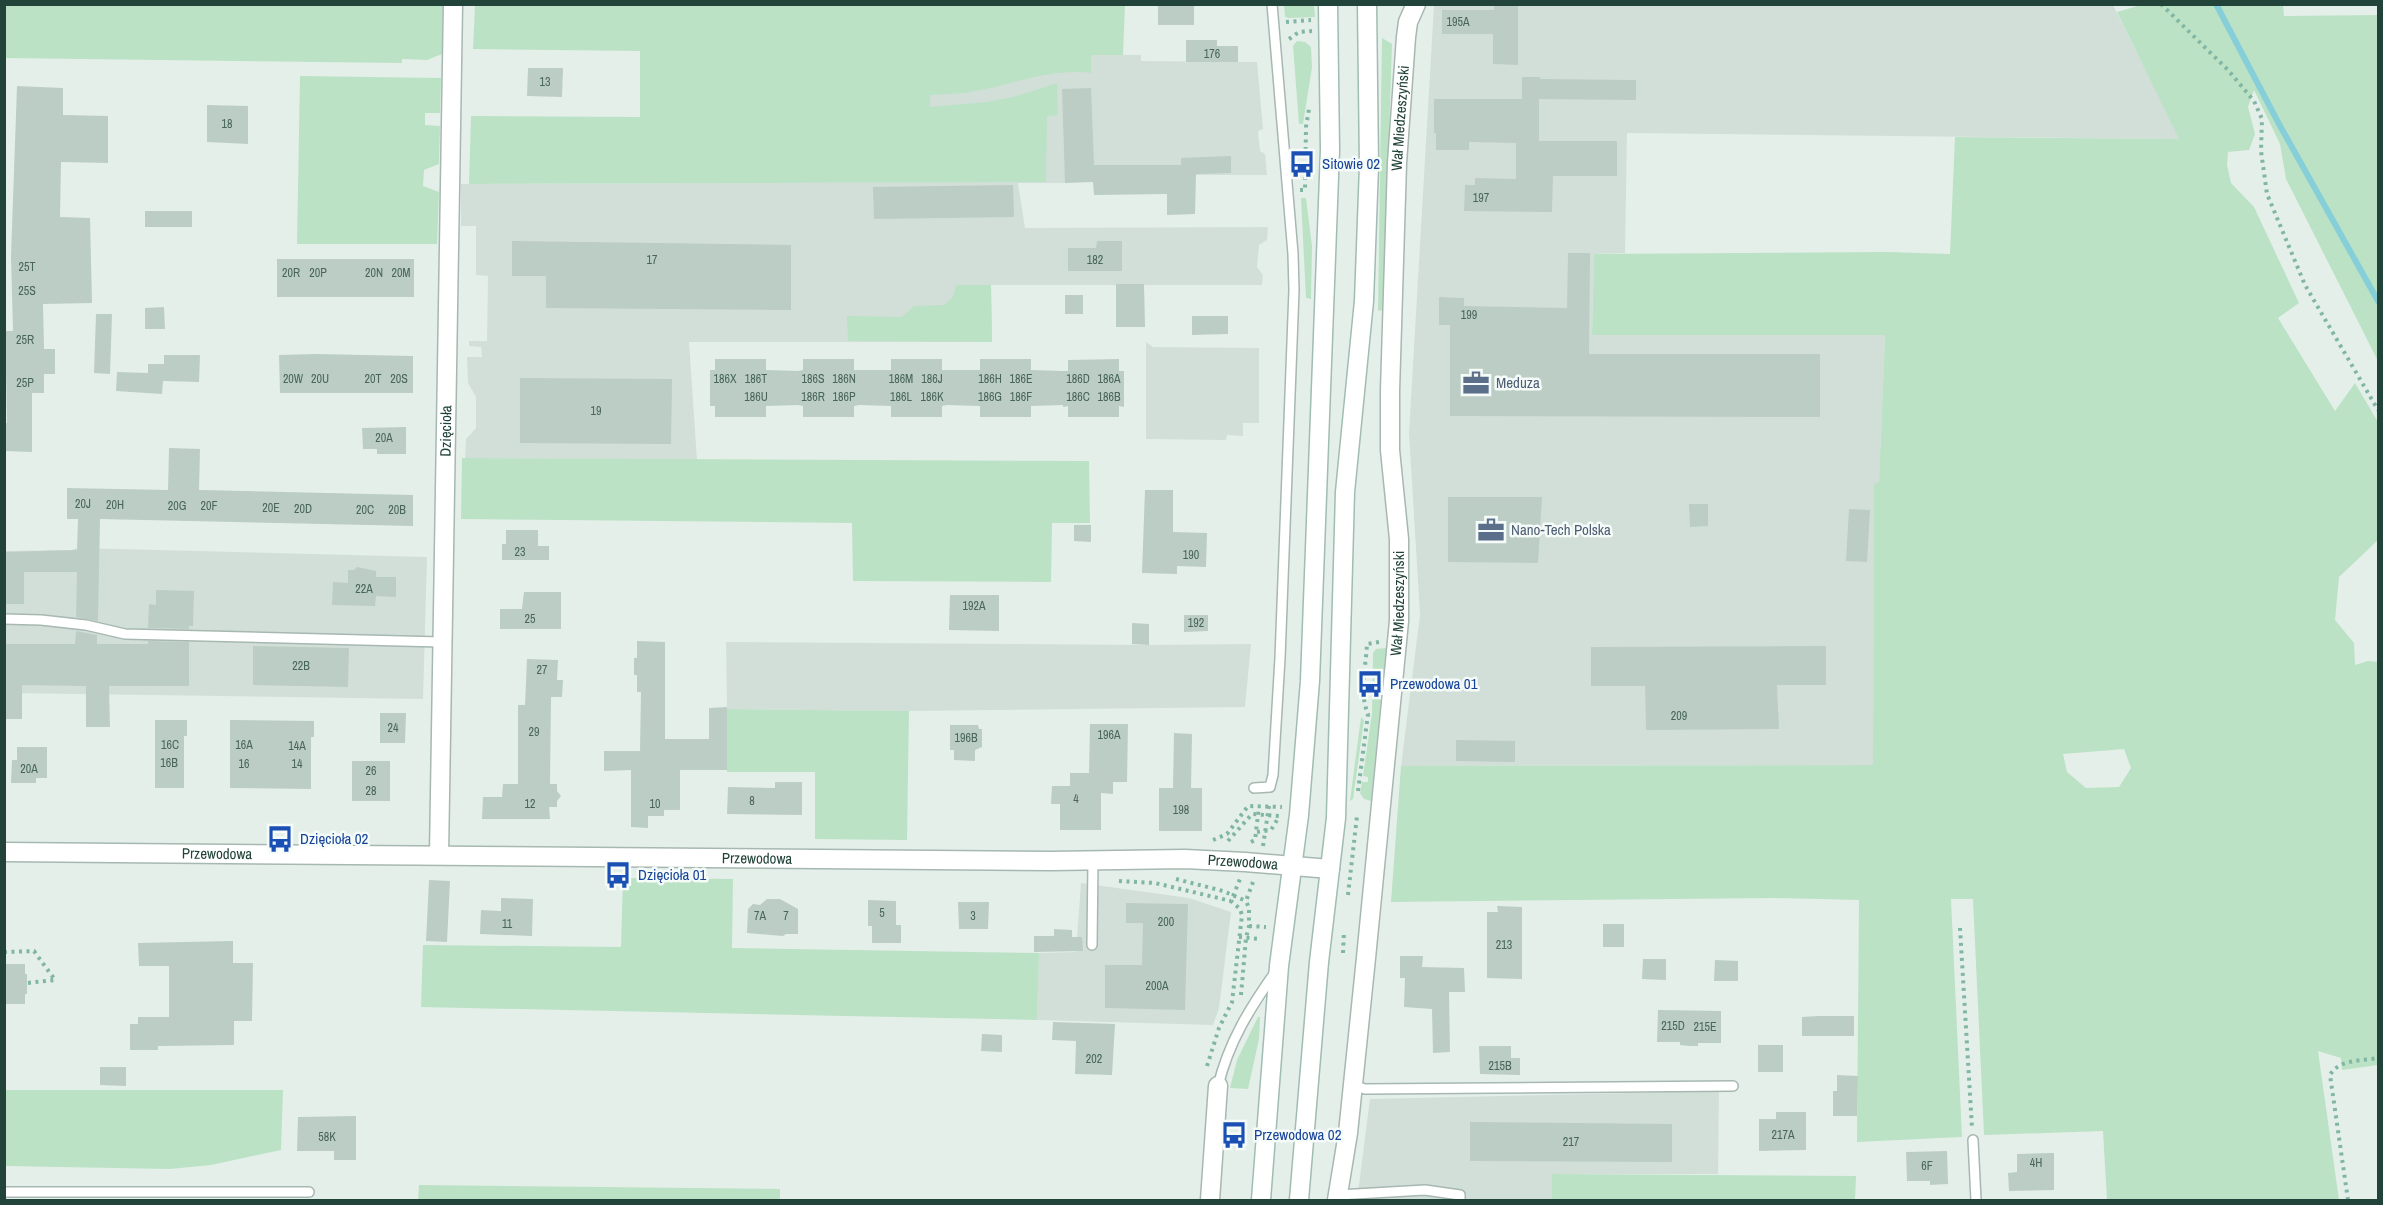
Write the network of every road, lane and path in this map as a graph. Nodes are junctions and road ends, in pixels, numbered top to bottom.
1 (453, 4) edge
2 (1272, 4) edge
3 (1328, 4) edge
4 (1367, 4) edge
5 (1416, 4) edge
6 (2161, 4) edge
7 (1296, 132) dead end
8 (1306, 132) dead end
9 (2379, 410) edge
10 (4, 620) edge
11 (441, 642) junction
12 (1270, 787) junction
13 (1254, 789) dead end
14 (1259, 807) dead end
15 (1281, 808) dead end
16 (1266, 831) junction
17 (1257, 832) junction
18 (1227, 834) dead end
19 (1249, 843) junction
20 (4, 852) edge
21 (439, 855) junction
22 (1094, 860) junction
23 (1251, 862) junction
24 (1292, 866) junction
25 (1330, 870) junction
26 (1166, 874) dead end
27 (1234, 895) junction
28 (1246, 901) junction
29 (1960, 928) dead end
30 (1239, 937) junction
31 (1246, 938) junction
32 (1260, 939) dead end
33 (1092, 945) dead end
34 (1337, 951) dead end
35 (4, 952) edge
36 (1349, 955) dead end
37 (1279, 966) junction
38 (27, 983) dead end
39 (1241, 1003) dead end
40 (1219, 1050) dead end
41 (2379, 1058) edge
42 (1212, 1079) junction
43 (1352, 1085) junction
44 (1733, 1086) dead end
45 (1973, 1140) joint
46 (4, 1192) edge
47 (309, 1192) dead end
48 (1337, 1198) edge
49 (1210, 1200) edge
50 (1261, 1200) edge
51 (1299, 1200) edge
52 (1460, 1200) edge
53 (1976, 1200) edge
54 (2348, 1200) edge

1 - 11 street, Dzięcioła
2 - 12 lane
3 - 24 street
4 - 25 street, Wał Miedzeszyński
5 - 43 street, Wał Miedzeszyński
6 - 9 path
7 - 8 path
10 - 11 lane
11 - 21 street, Dzięcioła
12 - 13 lane
12 - 16 path
14 - 17 path
15 - 16 path
16 - 17 path
16 - 23 path
17 - 19 path
18 - 19 path
19 - 23 path
20 - 21 street, Przewodowa
21 - 22 street, Przewodowa
22 - 23 street, Przewodowa
22 - 33 lane
23 - 24 street, Przewodowa
23 - 27 path
23 - 28 path
24 - 25 street, Przewodowa
24 - 37 street
25 - 51 street, Wał Miedzeszyński
26 - 27 path
27 - 28 path
27 - 30 path
28 - 31 path
29 - 45 path
30 - 31 path
30 - 42 path
31 - 32 path
31 - 39 path
34 - 36 path
35 - 38 path
37 - 42 lane
37 - 50 street
40 - 42 path
41 - 54 path
42 - 49 street
43 - 44 lane
43 - 48 street, Wał Miedzeszyński
45 - 53 lane
46 - 47 lane
48 - 52 lane

